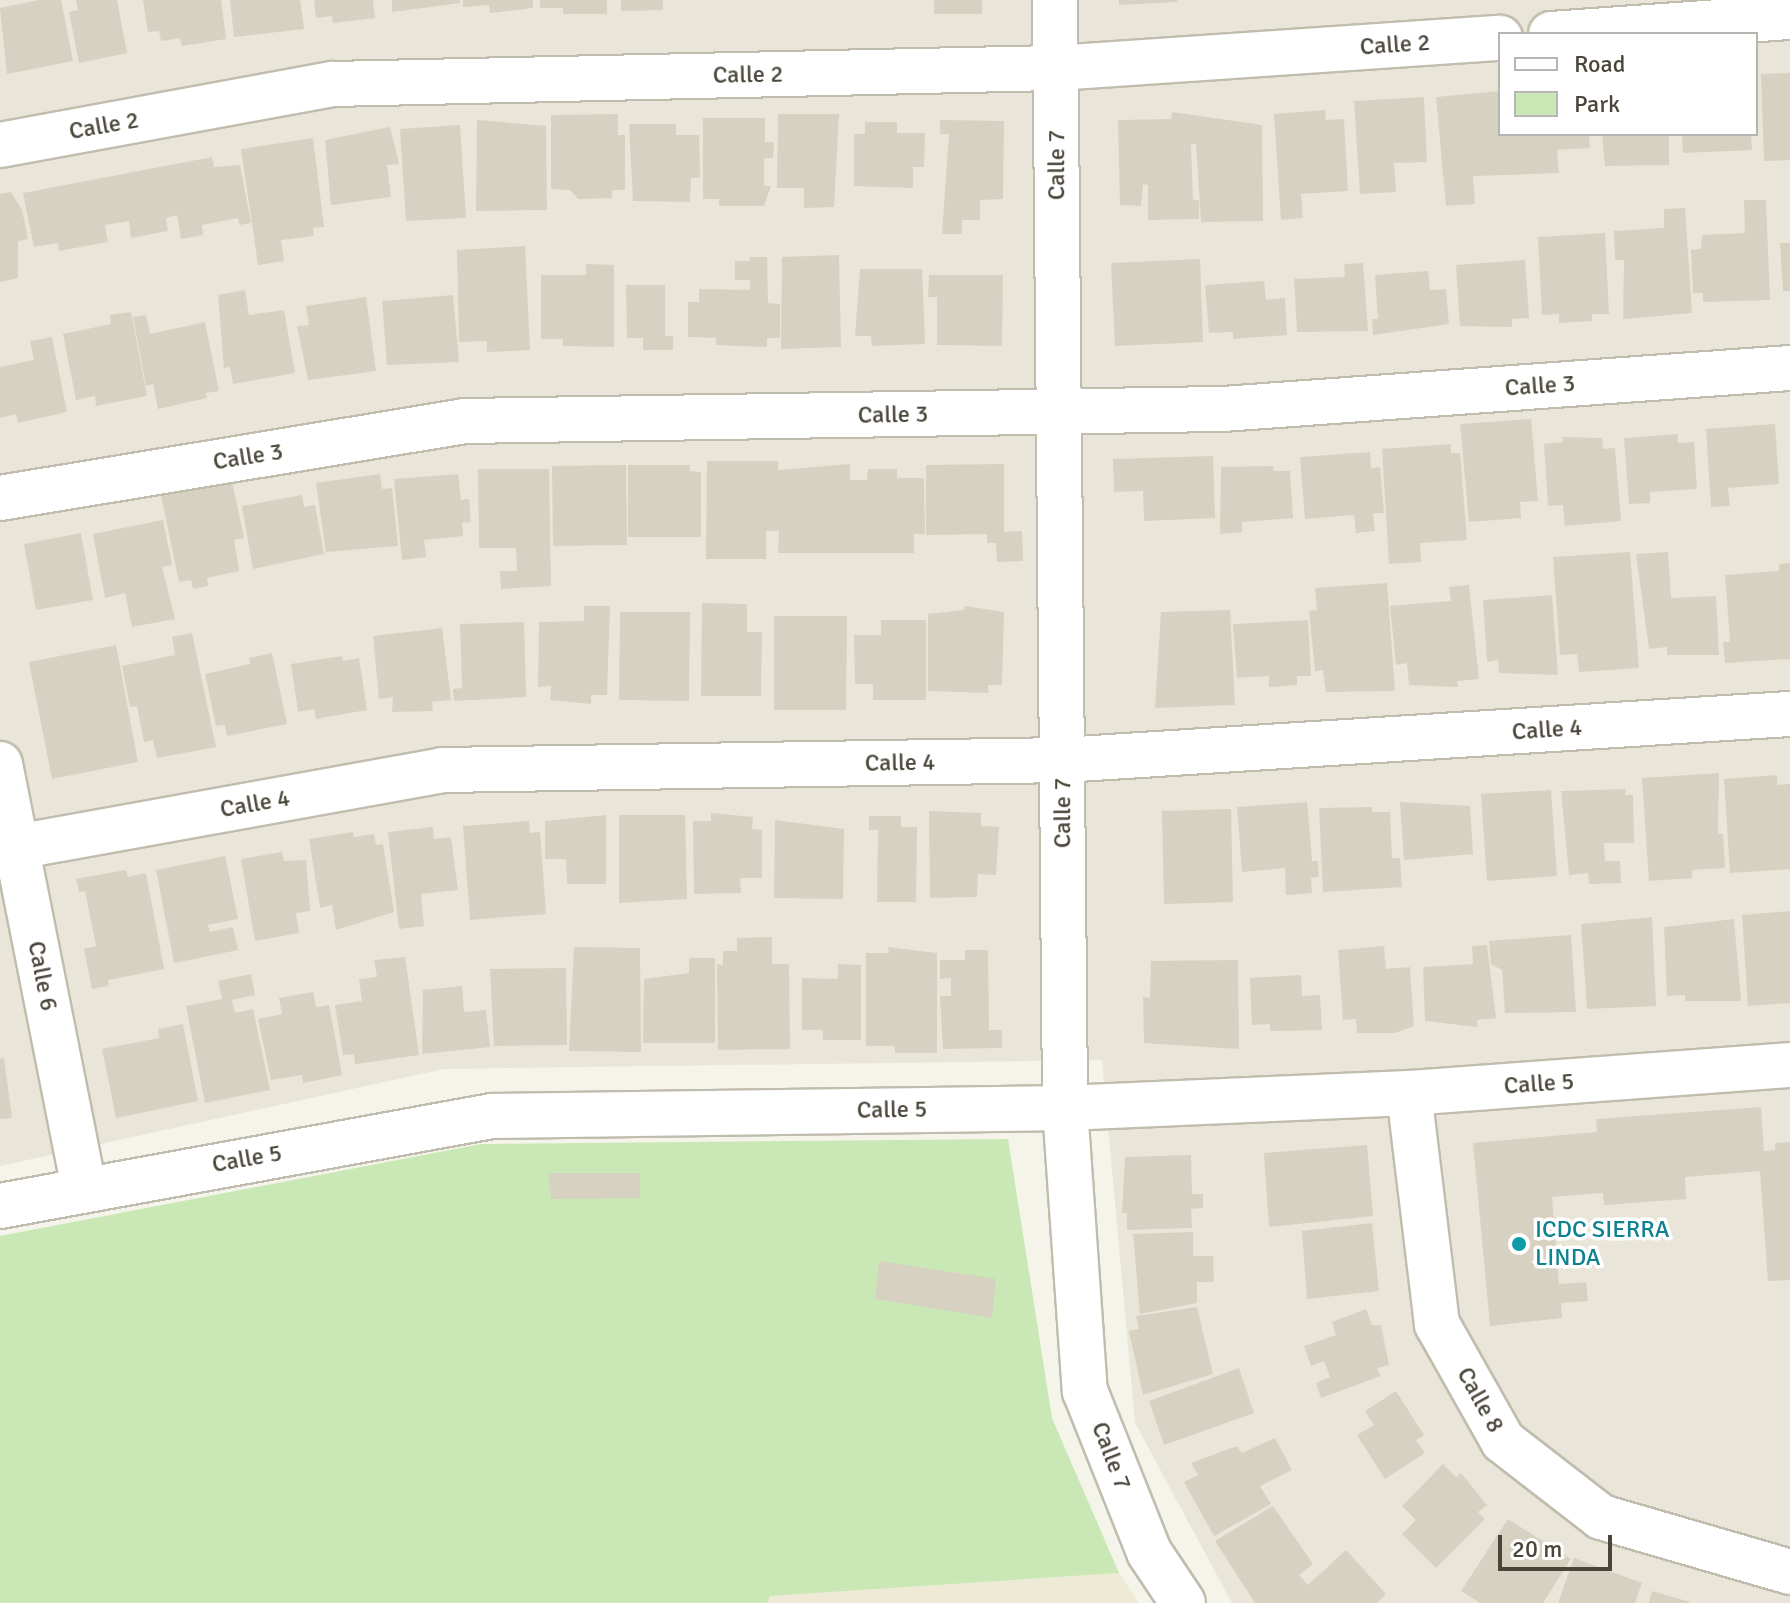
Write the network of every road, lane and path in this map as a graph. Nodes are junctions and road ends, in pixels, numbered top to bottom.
1 (1055, 0) edge
2 (1790, 17) edge
3 (1579, 32) edge
4 (1498, 38) edge
5 (1056, 68) junction
6 (0, 145) edge
7 (1790, 368) edge
8 (1059, 413) junction
9 (0, 498) edge
10 (1790, 714) edge
11 (1062, 760) junction
12 (0, 764) edge
13 (16, 847) junction
14 (1790, 1065) edge
15 (1409, 1093) junction
16 (1065, 1108) junction
17 (84, 1188) junction
18 (0, 1206) edge
19 (1790, 1572) edge
20 (1183, 1603) edge

1 - 5 street, Calle 7
2 - 3 street
4 - 5 street, Calle 2
5 - 6 street, Calle 2
5 - 8 street, Calle 7
7 - 8 street, Calle 3
8 - 9 street, Calle 3
8 - 11 street, Calle 7
10 - 11 street, Calle 4
11 - 13 street, Calle 4
11 - 16 street, Calle 7
12 - 13 street, Calle 6
13 - 17 street, Calle 6
14 - 15 street, Calle 5
15 - 16 street, Calle 5
15 - 19 street, Calle 8
16 - 17 street, Calle 5
16 - 20 street, Calle 7
17 - 18 street, Calle 5

